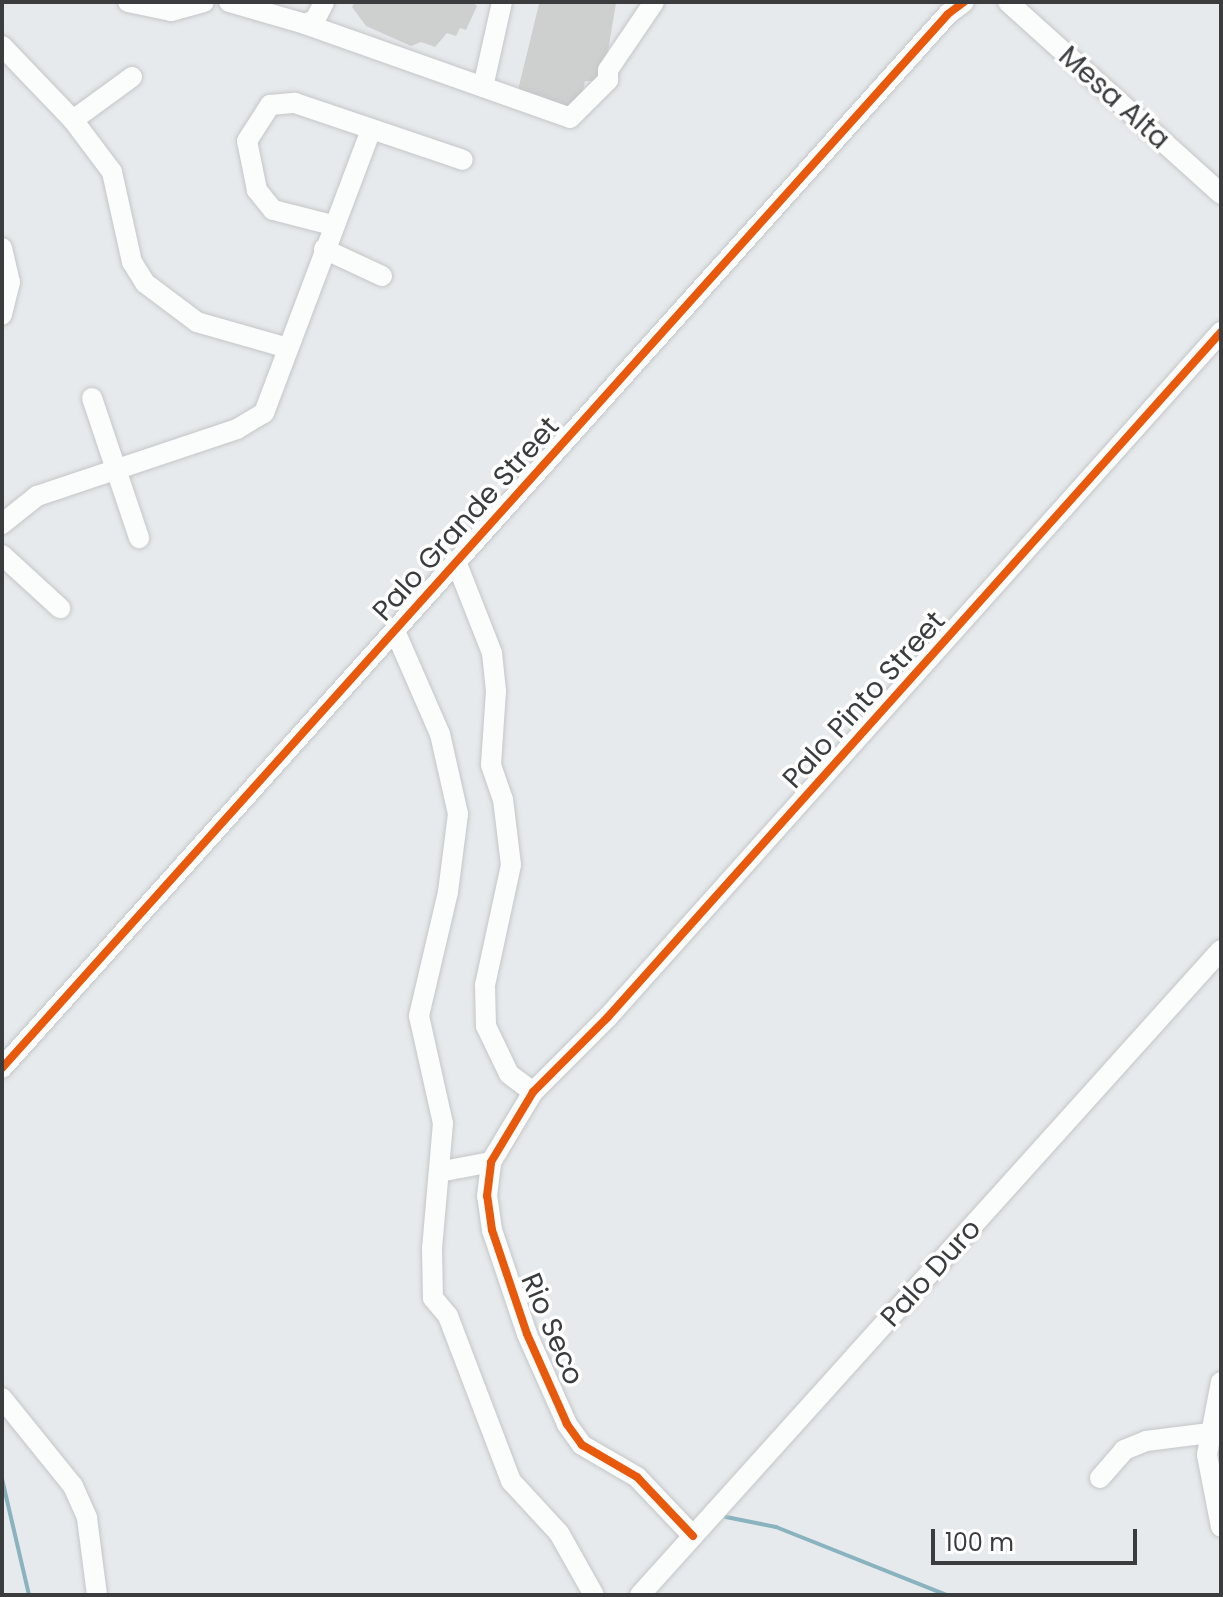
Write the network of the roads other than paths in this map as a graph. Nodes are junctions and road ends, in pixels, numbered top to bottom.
1 (128, 2) edge
2 (229, 2) edge
3 (324, 2) edge
4 (502, 2) edge
5 (654, 2) edge
6 (964, 2) edge
7 (1008, 2) edge
8 (199, 3) edge
9 (305, 24) junction
10 (2, 46) edge
11 (132, 77) dead end
12 (483, 87) junction
13 (73, 120) junction
14 (371, 130) junction
15 (463, 160) dead end
16 (1221, 194) edge
17 (332, 225) junction
18 (2, 248) edge
19 (324, 249) junction
20 (382, 276) dead end
21 (2, 315) edge
22 (1221, 332) edge
23 (288, 348) junction
24 (92, 398) dead end
25 (114, 471) junction
26 (2, 524) edge
27 (139, 538) dead end
28 (2, 555) edge
29 (457, 564) junction
30 (60, 608) dead end
31 (395, 631) junction
32 (1221, 950) edge
33 (2, 1068) edge
34 (533, 1092) junction
35 (491, 1162) junction
36 (439, 1172) junction
37 (1221, 1382) edge
38 (2, 1398) edge
39 (1209, 1433) junction
40 (1100, 1478) dead end
41 (1221, 1527) edge
42 (693, 1536) junction
43 (97, 1595) edge
44 (594, 1595) edge
45 (640, 1595) edge

1 - 8 street
2 - 9 street
3 - 9 street
4 - 12 street
5 - 12 street
6 - 29 street, Palo Grande Street
7 - 16 street, Mesa Alta
9 - 12 street
10 - 13 street
11 - 13 street
13 - 23 street
14 - 15 street
14 - 17 street
14 - 17 street
17 - 19 street
18 - 21 street
19 - 20 street
19 - 23 street
22 - 34 street, Palo Pinto Street
23 - 25 street
24 - 25 street
25 - 26 street
25 - 27 street
28 - 30 street
29 - 31 street, Palo Grande Street
29 - 34 street
31 - 33 street, Palo Grande Street
31 - 36 street
32 - 42 street, Palo Duro
34 - 35 street, Rio Seco
35 - 36 street
35 - 42 street, Rio Seco
36 - 44 street
37 - 39 street
38 - 43 street
39 - 40 street
39 - 41 street
42 - 45 street, Palo Duro

